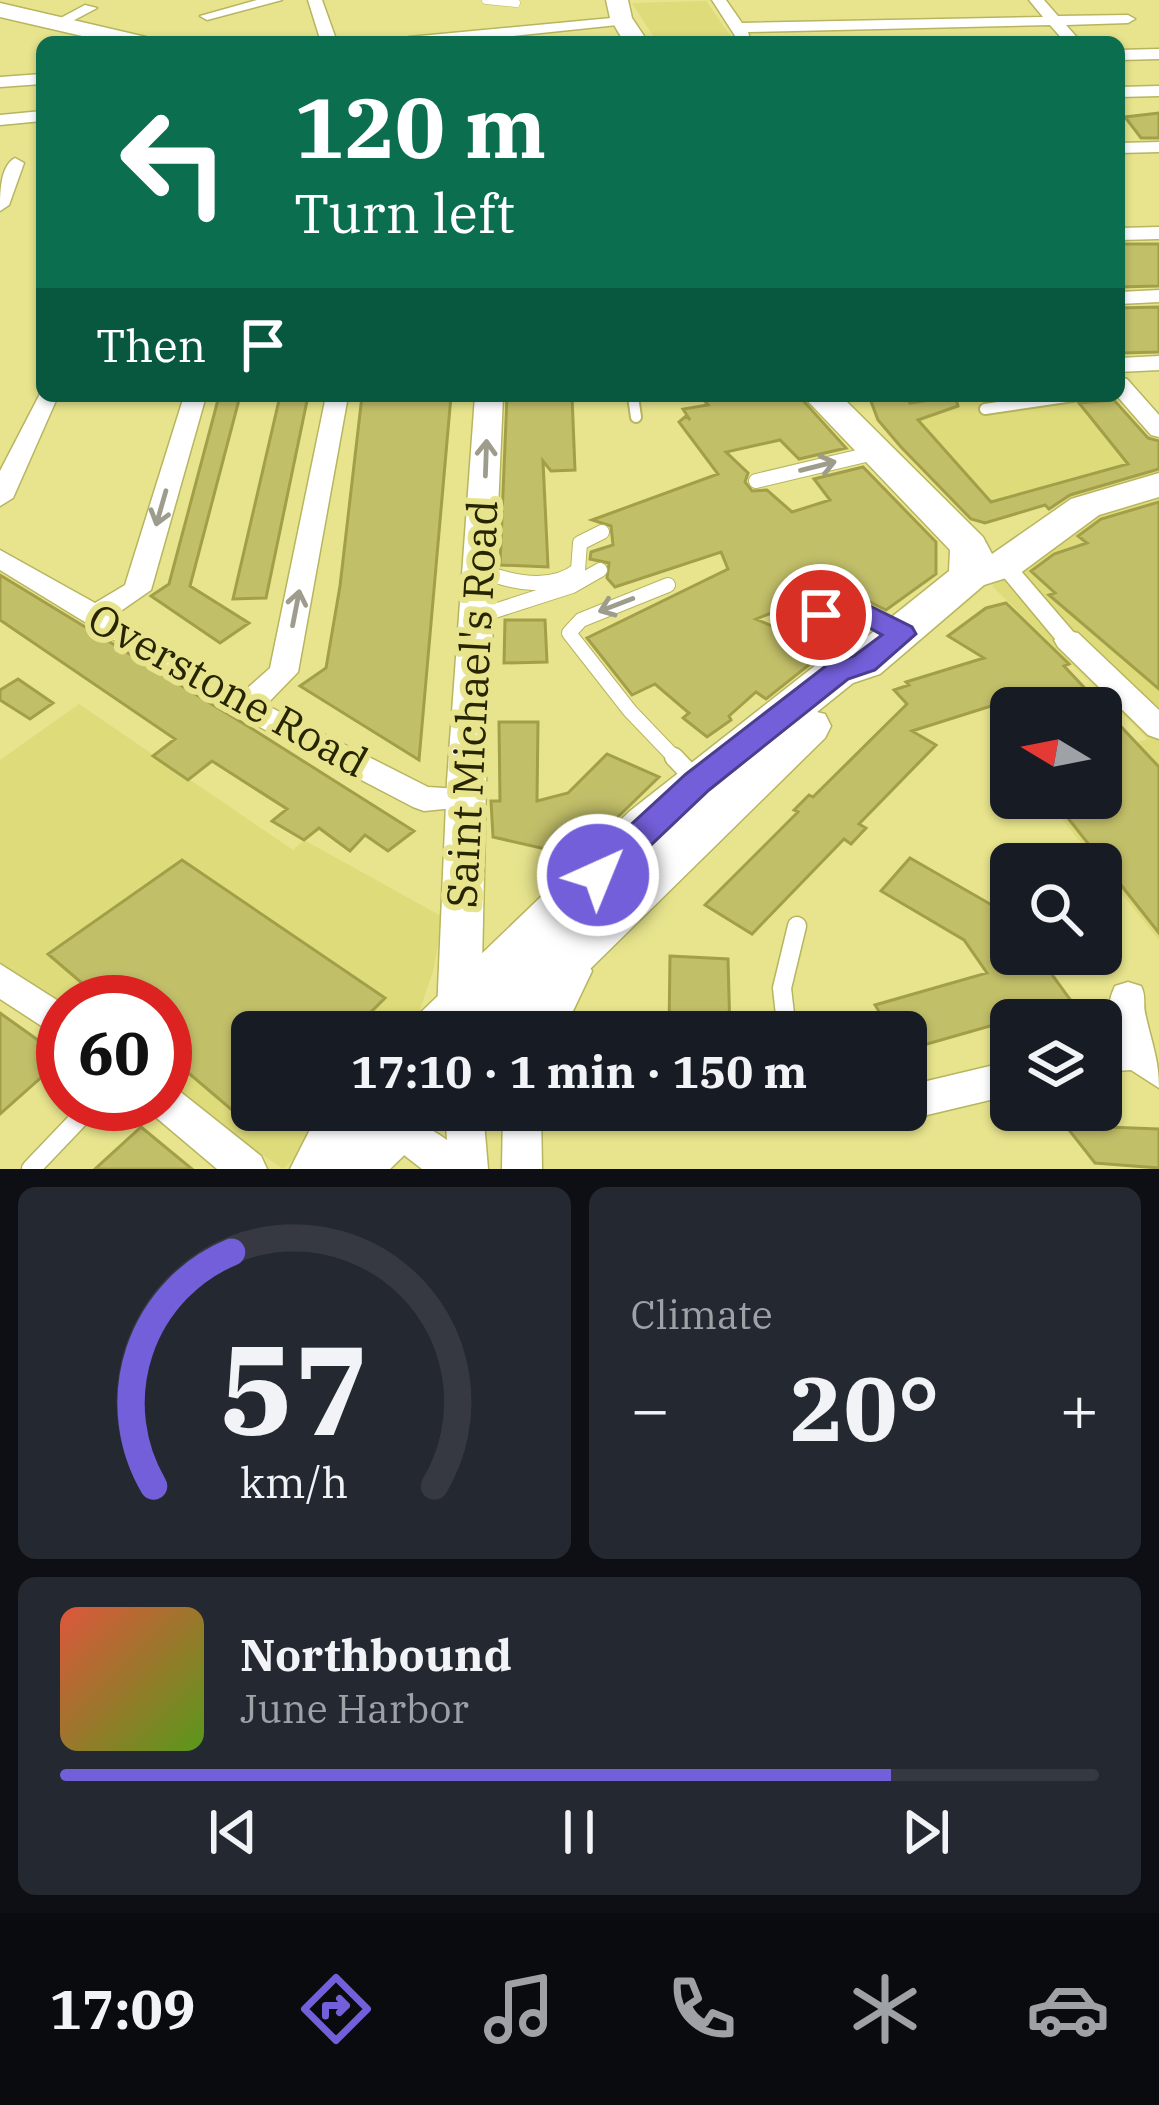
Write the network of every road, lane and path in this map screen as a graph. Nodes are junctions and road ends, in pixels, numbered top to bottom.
1 (275, 0) edge
2 (315, 0) edge
3 (486, 0) edge
4 (719, 0) edge
5 (1036, 0) edge
6 (516, 3) edge
7 (90, 8) dead end
8 (0, 10) edge
9 (207, 16) dead end
10 (1128, 19) dead end
11 (618, 21) edge
12 (1054, 21) junction
13 (60, 22) junction
14 (553, 27) junction
15 (742, 35) edge
16 (115, 36) edge
17 (327, 36) edge
18 (467, 36) edge
19 (564, 36) edge
20 (1068, 36) edge
21 (1159, 53) edge
22 (1125, 55) edge
23 (36, 79) edge
24 (0, 82) edge
25 (1159, 91) edge
26 (1125, 92) edge
27 (36, 117) edge
28 (0, 120) edge
29 (1159, 147) edge
30 (1125, 148) edge
31 (7, 163) edge
32 (0, 205) edge
33 (1125, 230) edge
34 (1159, 233) edge
35 (1159, 296) edge
36 (1125, 298) edge
37 (1159, 363) edge
38 (1125, 380) edge
39 (1125, 388) edge
40 (44, 402) edge
41 (193, 402) edge
42 (336, 402) edge
43 (489, 402) edge
44 (634, 402) edge
45 (829, 402) edge
46 (1032, 402) edge
47 (985, 409) dead end
48 (636, 417) dead end
49 (863, 426) edge
50 (1159, 430) edge
51 (756, 481) dead end
52 (1159, 485) edge
53 (0, 497) edge
54 (602, 532) dead end
55 (0, 558) edge
56 (979, 560) junction
57 (600, 570) dead end
58 (481, 571) junction
59 (668, 584) dead end
60 (479, 616) junction
61 (92, 617) junction
62 (796, 627) dead end
63 (902, 634) junction
64 (1068, 640) joint
65 (245, 706) junction
66 (1159, 728) edge
67 (715, 790) junction
68 (464, 798) junction
69 (606, 916) junction
70 (459, 918) junction
71 (797, 926) dead end
72 (566, 954) junction
73 (510, 960) junction
74 (0, 979) edge
75 (1128, 997) dead end
76 (36, 1005) edge
77 (461, 1011) edge
78 (473, 1011) edge
79 (484, 1011) edge
80 (556, 1011) edge
81 (785, 1011) edge
82 (1149, 1063) edge
83 (990, 1083) edge
84 (927, 1098) edge
85 (192, 1124) edge
86 (67, 1131) edge
87 (465, 1131) edge
88 (522, 1131) edge
89 (371, 1133) edge
90 (31, 1169) edge
91 (248, 1169) edge
92 (321, 1169) edge
93 (448, 1169) edge
94 (468, 1169) edge
95 (522, 1169) edge

1 - 9 street
2 - 17 street
3 - 6 lane
4 - 15 street
5 - 12 street
7 - 13 street
8 - 13 main road
10 - 12 street
11 - 14 street
12 - 15 street
12 - 20 street
13 - 16 main road
14 - 18 street
14 - 19 street
21 - 22 street
23 - 24 street
25 - 26 street
27 - 28 street
29 - 30 street
31 - 32 street
33 - 34 street
35 - 36 street
37 - 38 street
39 - 50 street
40 - 53 street
41 -> 61 street
65 -> 42 street
58 -> 43 street, Saint Michael's Road
44 - 48 lane
45 - 49 main road
46 - 47 lane
51 -> 49 lane
49 - 56 main road
52 - 56 main road
54 - 58 lane
55 - 61 street, Overstone Road
56 - 63 main road
56 - 64 street
57 - 60 lane
58 - 60 street, Saint Michael's Road
59 -> 67 lane
60 - 68 street, Saint Michael's Road
61 - 65 street, Overstone Road
62 - 63 lane
63 - 67 main road
64 - 66 street
65 - 68 street, Overstone Road
67 - 69 main road
67 - 73 main road
68 - 70 street, Saint Michael's Road
69 - 72 main road
69 - 80 street
70 - 73 street
70 - 77 street, Saint Michael's Road
71 - 81 lane
72 - 73 street
72 - 79 main road
73 - 78 main road
74 - 76 street
75 - 82 street
83 - 84 street
85 - 91 street
86 - 90 lane
87 - 94 street
88 - 95 street
89 - 92 main road
89 - 93 street

